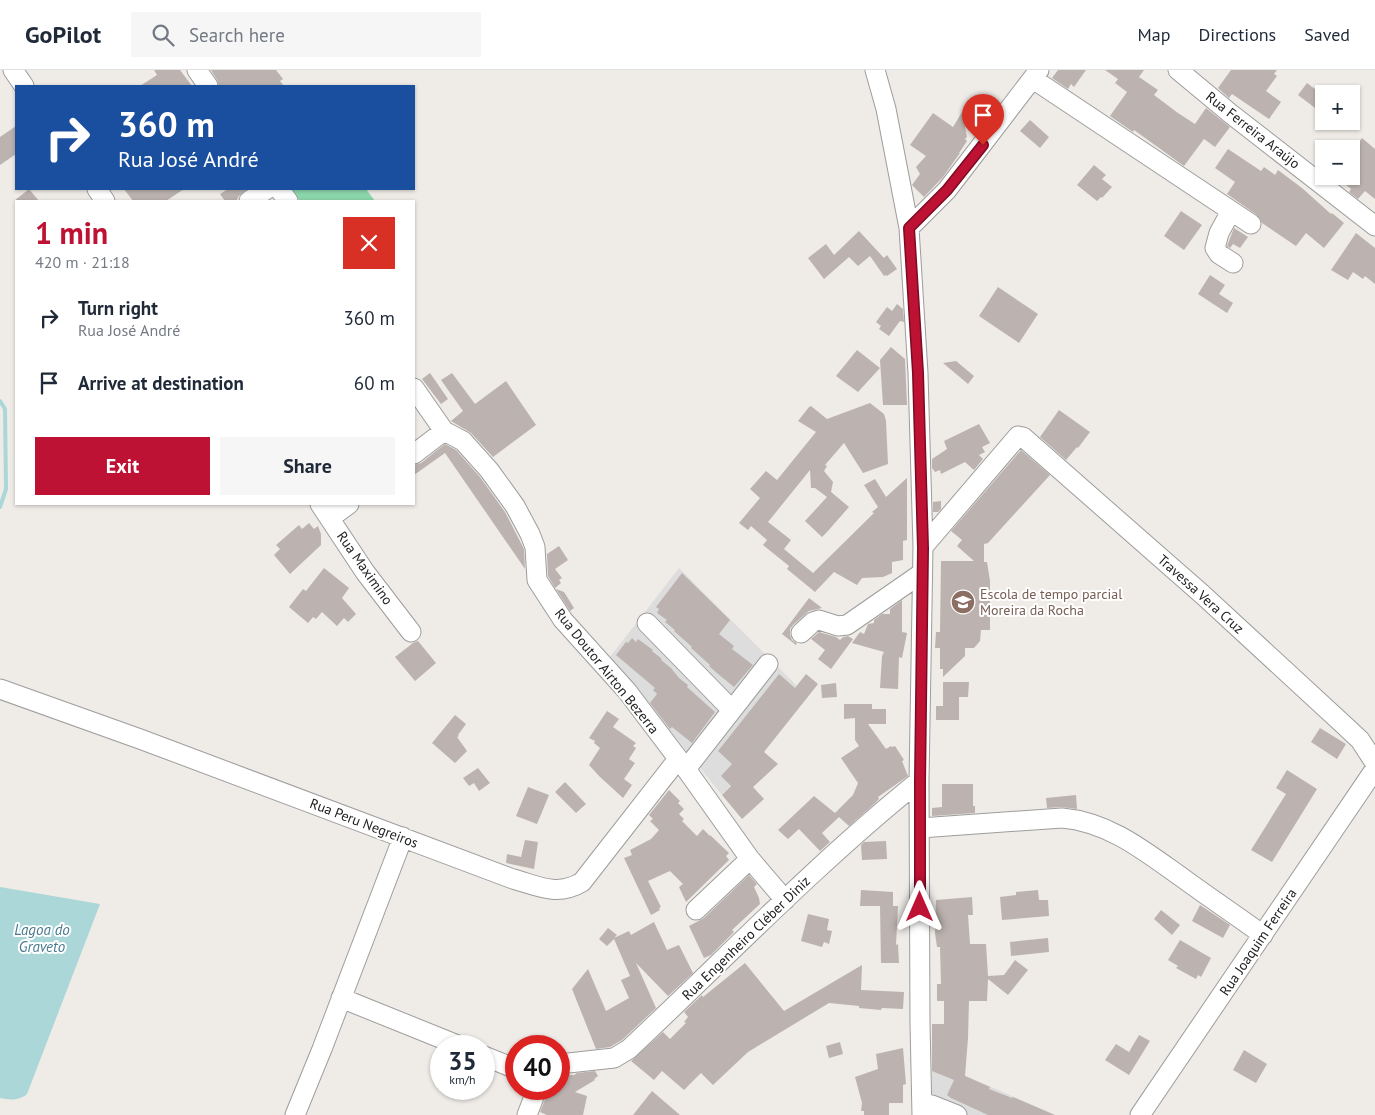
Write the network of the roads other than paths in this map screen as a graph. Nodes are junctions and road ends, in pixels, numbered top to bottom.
1 (13, 70) edge
2 (197, 70) edge
3 (875, 70) edge
4 (1178, 70) edge
5 (1036, 74) edge
6 (23, 85) edge
7 (207, 85) edge
8 (266, 190) edge
9 (250, 200) edge
10 (1230, 211) junction
11 (1251, 224) dead end
12 (1375, 226) edge
13 (909, 228) junction
14 (1233, 263) dead end
15 (415, 389) edge
16 (444, 431) junction
17 (415, 453) edge
18 (346, 505) edge
19 (325, 511) edge
20 (923, 548) junction
21 (922, 573) junction
22 (646, 623) dead end
23 (411, 632) dead end
24 (801, 633) dead end
25 (768, 664) dead end
26 (0, 689) edge
27 (732, 710) junction
28 (1375, 763) edge
29 (682, 764) junction
30 (1375, 769) edge
31 (920, 782) junction
32 (920, 828) junction
33 (402, 837) junction
34 (750, 859) junction
35 (785, 900) junction
36 (696, 910) dead end
37 (1263, 935) junction
38 (341, 998) junction
39 (433, 1035) edge
40 (570, 1063) edge
41 (533, 1100) edge
42 (922, 1109) edge
43 (295, 1115) edge
44 (527, 1115) edge
45 (957, 1115) edge
46 (1140, 1115) edge

1 - 6 street
2 - 7 street
3 - 13 street
4 - 12 street, Rua Ferreira Araújo
5 - 10 street
5 - 13 street
8 - 9 street
10 - 11 street
10 - 14 street
13 - 20 street
15 - 16 street, Rua Doutor Airton Bezerra
16 - 17 street
16 - 29 street, Rua Doutor Airton Bezerra
18 - 19 street
19 - 23 street, Rua Maximino
20 - 21 street
20 - 28 street, Travessa Vera Cruz
21 - 24 street
21 - 31 street
22 - 27 street
25 - 27 street, Rua Peru Negreiros
26 - 33 street, Rua Peru Negreiros
27 - 29 street, Rua Peru Negreiros
29 - 33 street, Rua Peru Negreiros
29 - 34 street, Rua Doutor Airton Bezerra
30 - 37 street, Rua Joaquim Ferreira
31 - 32 street
31 - 35 street, Rua Engenheiro Cléber Diniz
32 - 37 street
32 - 42 street
33 - 38 street
34 - 35 street, Rua Doutor Airton Bezerra
34 - 36 street
35 - 40 street, Rua Engenheiro Cléber Diniz
37 - 46 street, Rua Joaquim Ferreira
38 - 39 street
38 - 43 street
41 - 44 street
42 - 45 street

